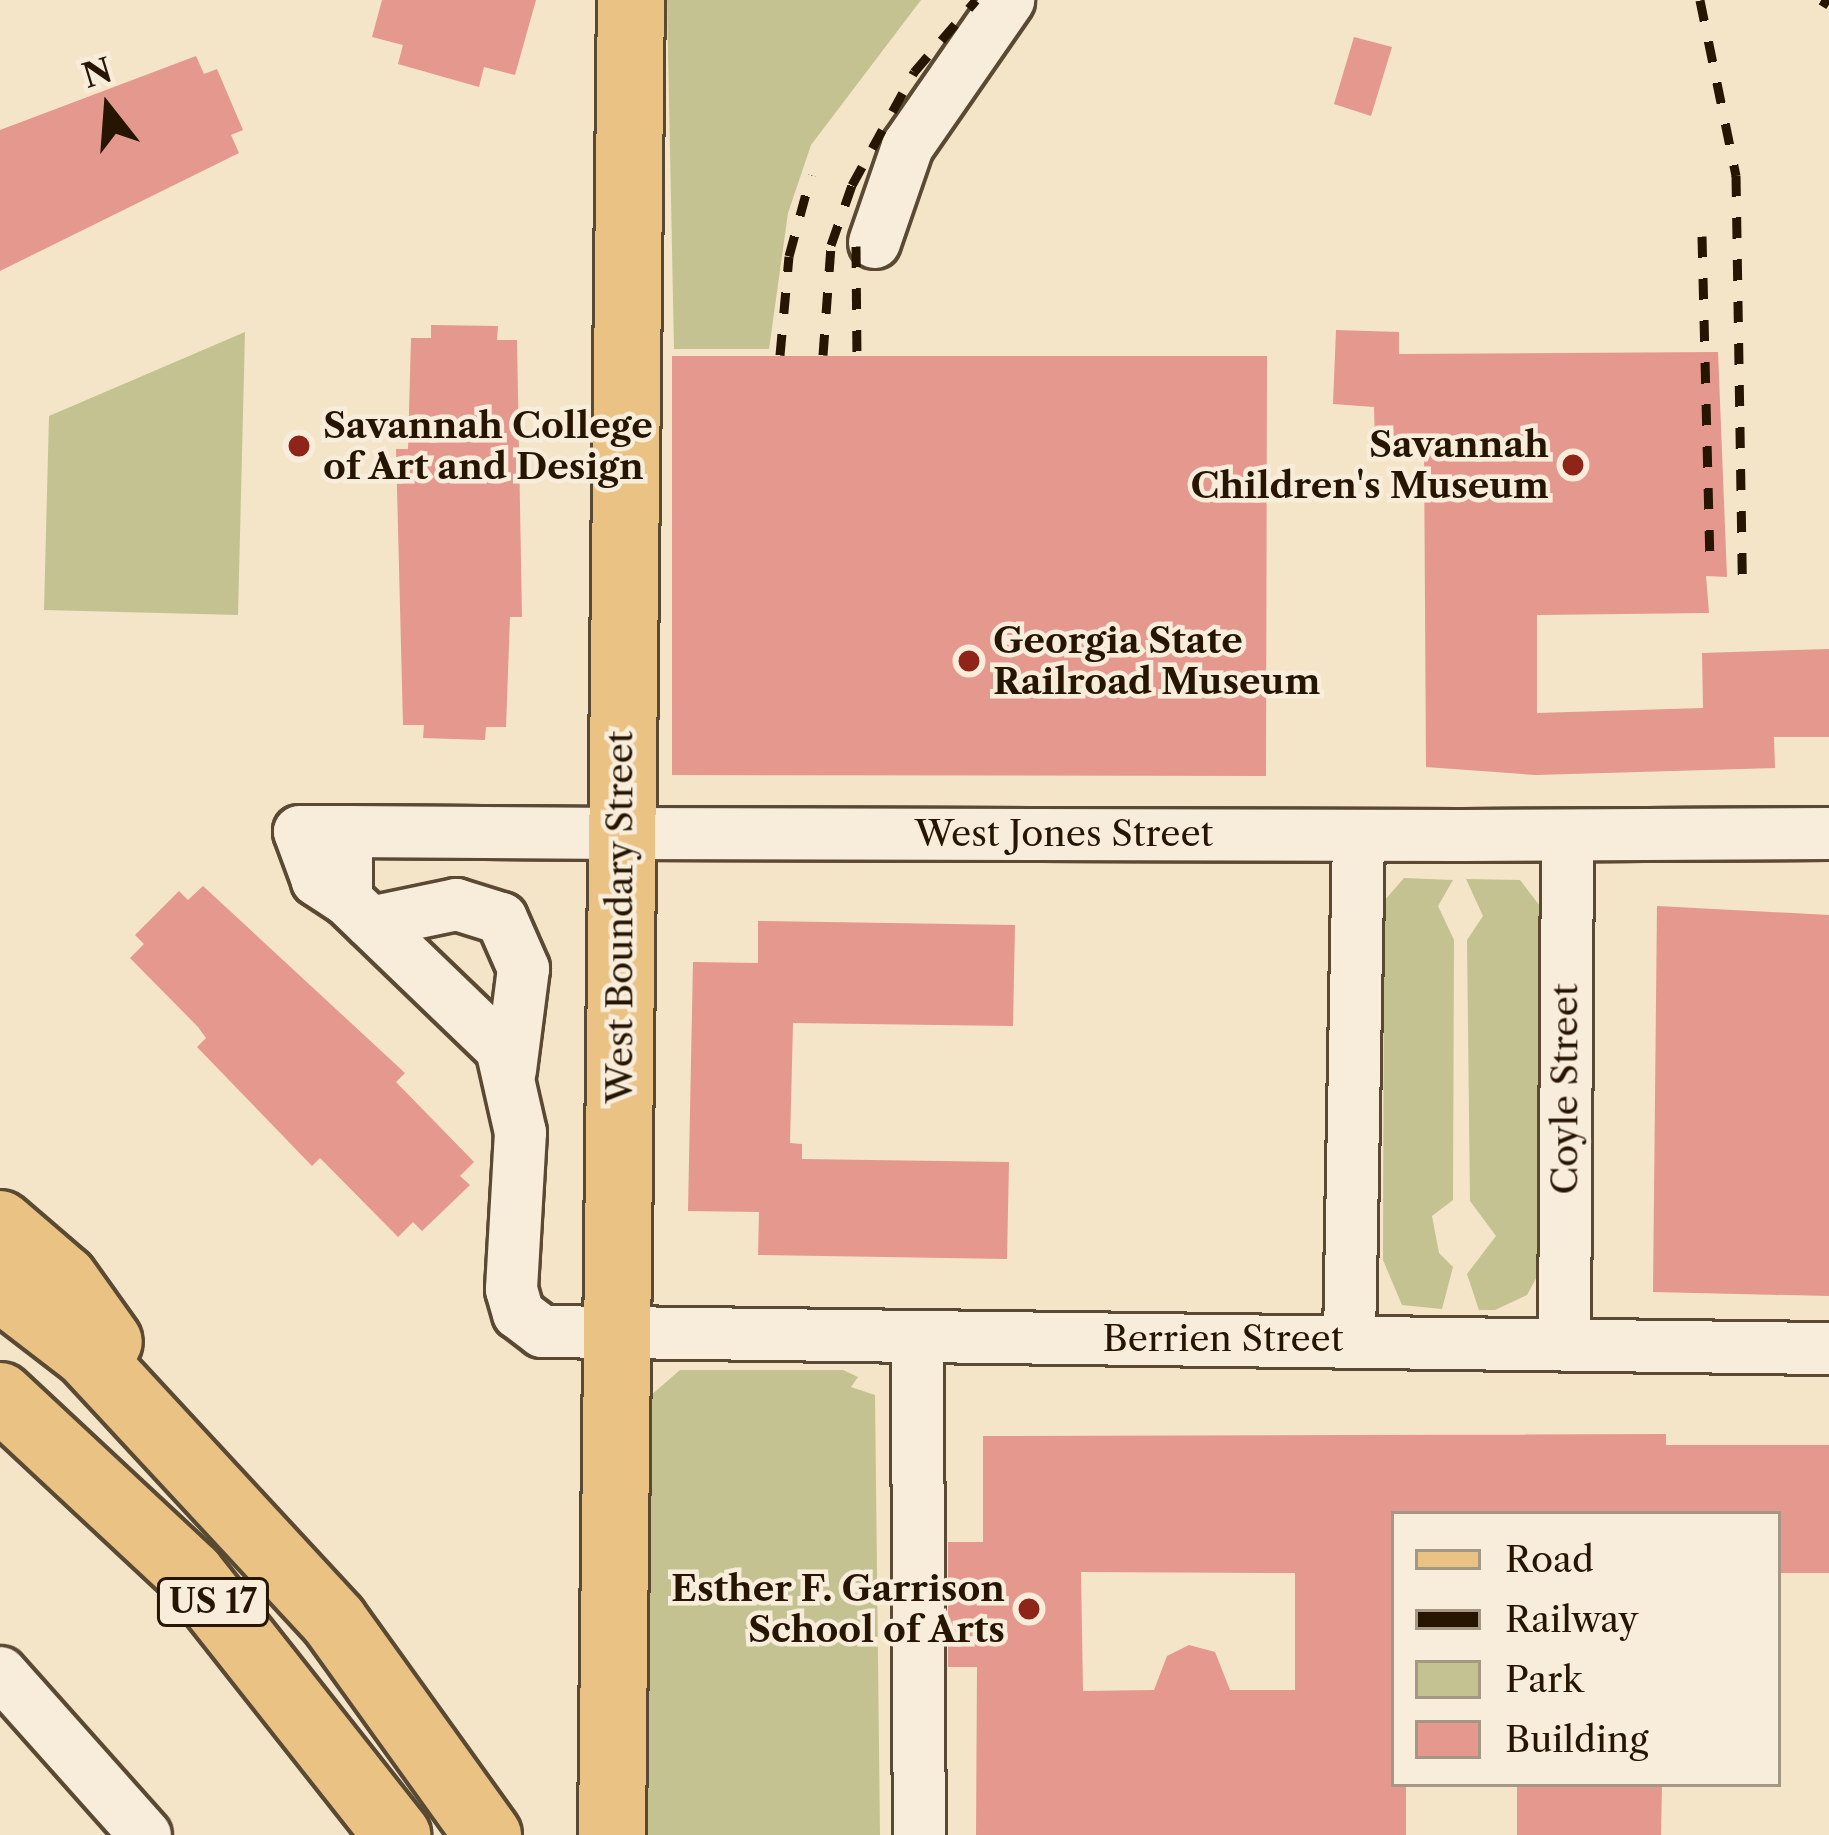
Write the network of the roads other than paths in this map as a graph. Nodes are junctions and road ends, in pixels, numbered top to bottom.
1 (631, 0) edge
2 (1008, 0) edge
3 (874, 242) dead end
4 (621, 833) junction
5 (1829, 833) edge
6 (1358, 835) junction
7 (1567, 835) junction
8 (358, 911) junction
9 (510, 1070) junction
10 (0, 1224) edge
11 (0, 1287) edge
12 (617, 1334) junction
13 (904, 1338) junction
14 (1349, 1340) junction
15 (1564, 1342) junction
16 (1829, 1348) edge
17 (0, 1396) edge
18 (219, 1496) junction
19 (0, 1672) edge
20 (145, 1835) edge
21 (397, 1835) edge
22 (488, 1835) edge
23 (612, 1835) edge
24 (893, 1835) edge
25 (919, 1835) edge

1 - 4 main road, West Boundary Street
2 - 3 street
4 - 6 street, West Jones Street
4 - 8 street, West Jones Street
4 - 12 main road, West Boundary Street
5 - 7 street, West Jones Street
6 - 7 street, West Jones Street
6 - 14 street
7 - 15 street, Coyle Street
8 - 9 street
8 - 9 street
9 - 12 street, Berrien Street
10 - 18 main road
11 - 18 main road, US 17
12 - 13 street, Berrien Street
12 - 23 main road, West Boundary Street
13 - 14 street, Berrien Street
13 - 24 street
13 - 25 street
14 - 15 street, Berrien Street
15 - 16 street, Berrien Street
17 - 21 main road, US 17
18 - 22 main road, US 17
19 - 20 street

